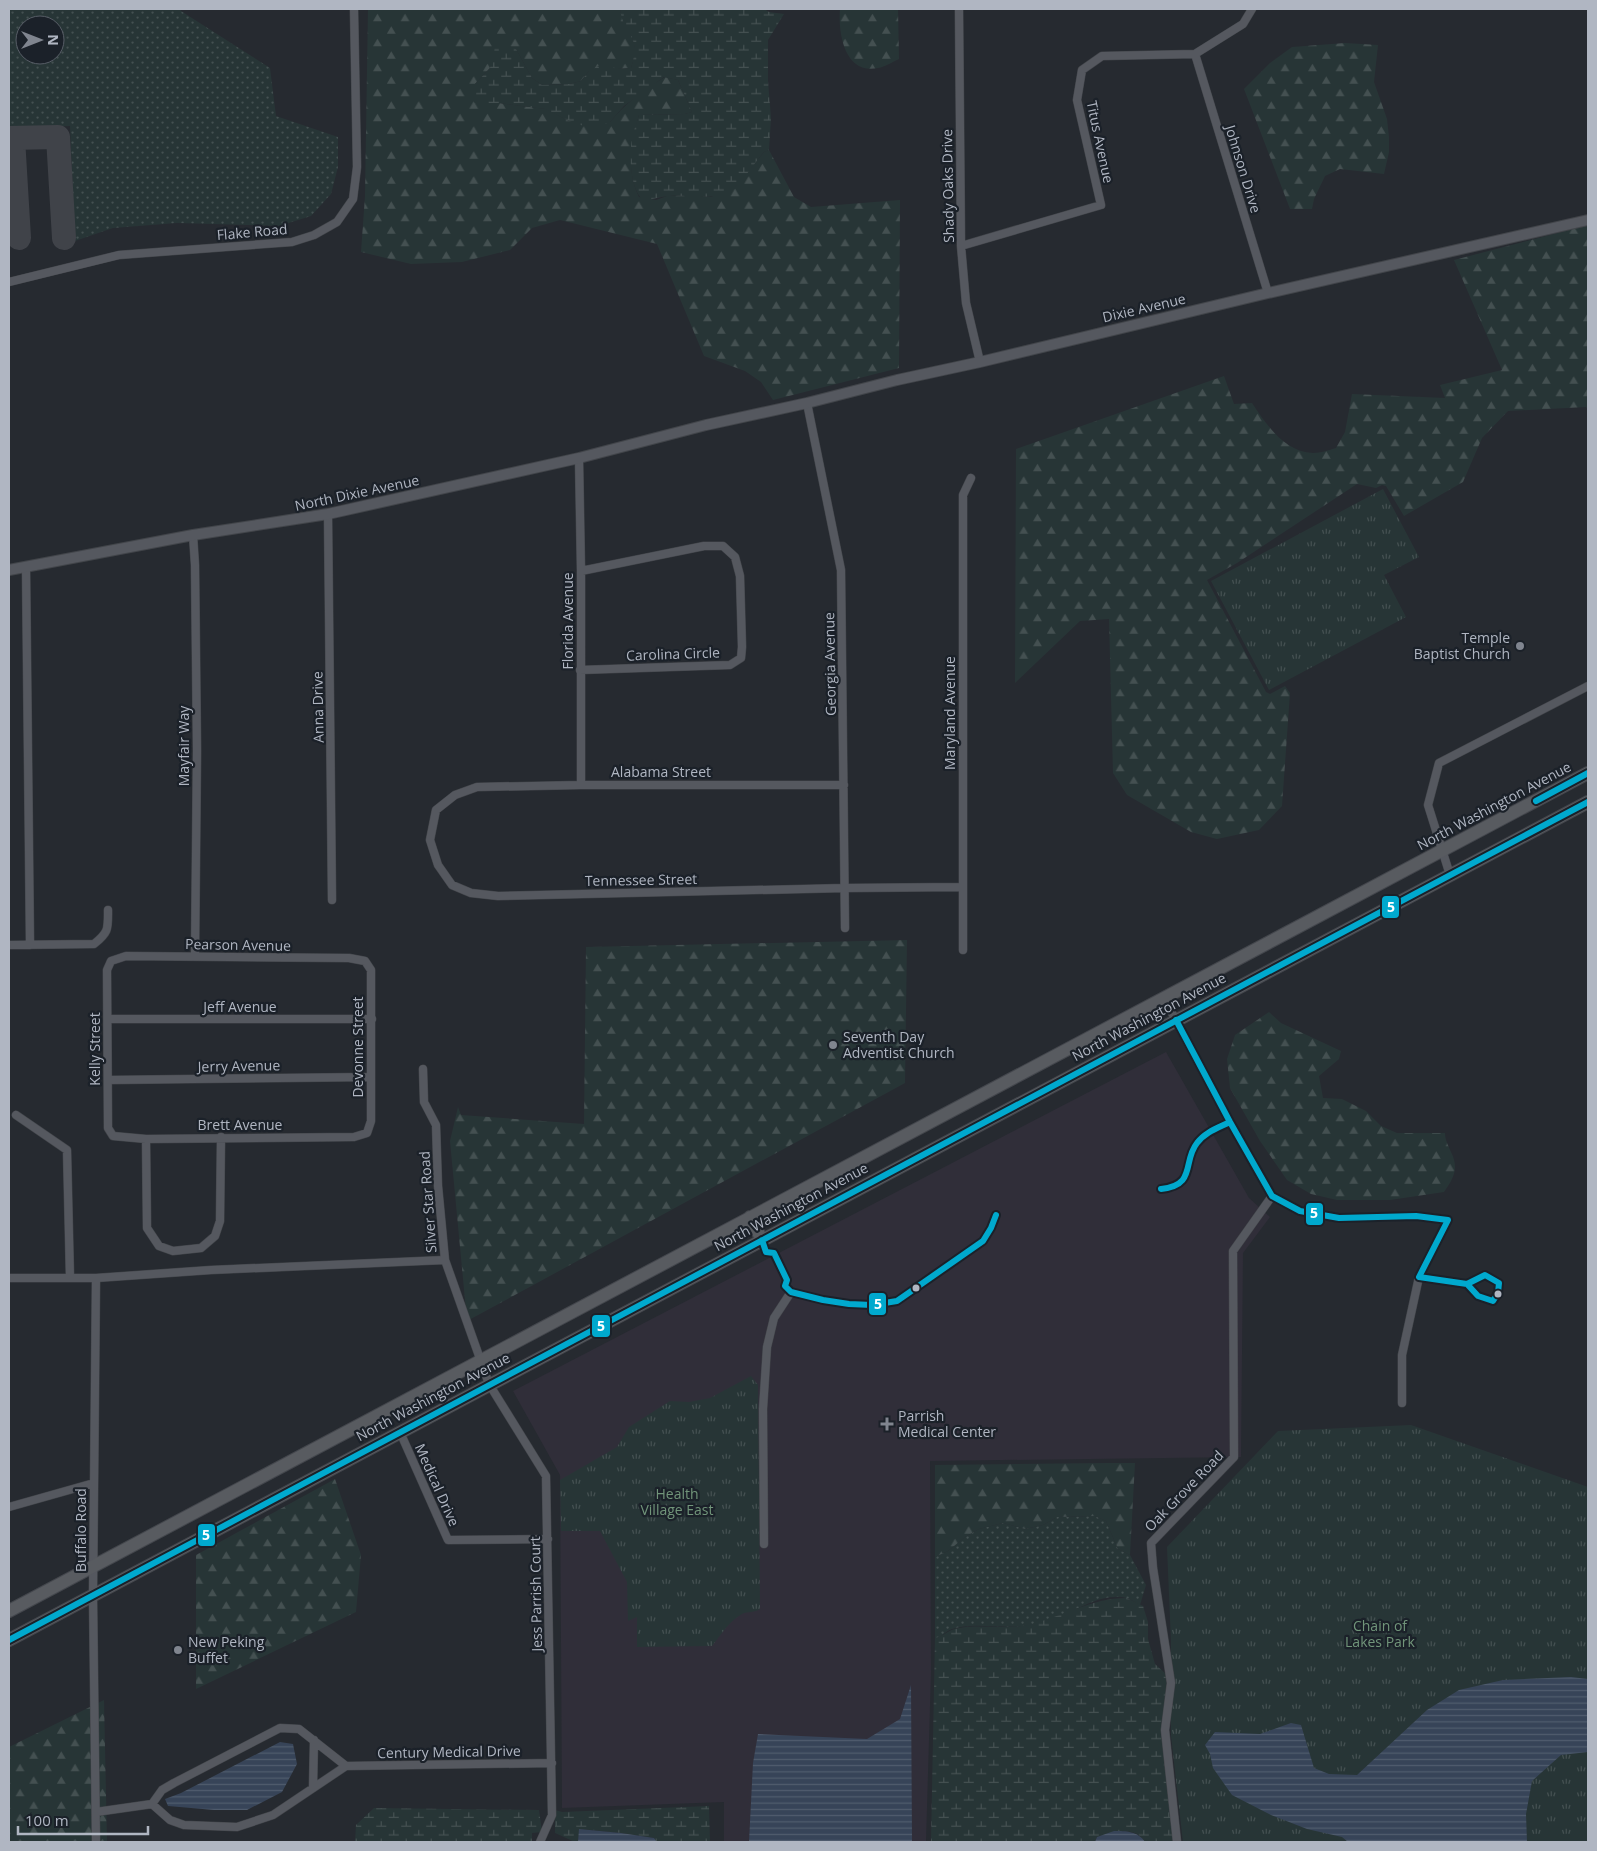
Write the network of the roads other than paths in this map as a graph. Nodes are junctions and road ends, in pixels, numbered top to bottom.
1 (354, 9) edge
2 (959, 9) edge
3 (1252, 9) edge
4 (1195, 54) junction
5 (1588, 220) edge
6 (961, 246) junction
7 (9, 282) edge
8 (1268, 292) junction
9 (980, 362) junction
10 (807, 403) junction
11 (706, 425) joint
12 (579, 458) junction
13 (971, 478) dead end
14 (328, 514) junction
15 (193, 535) junction
16 (26, 567) junction
17 (9, 570) edge
18 (581, 571) junction
19 (580, 670) junction
20 (1588, 686) edge
21 (1588, 773) edge
22 (580, 784) junction
23 (844, 785) junction
24 (477, 787) joint
25 (1588, 802) edge
26 (1442, 850) junction
27 (1450, 875) junction
28 (962, 887) junction
29 (845, 888) junction
30 (332, 900) dead end
31 (108, 910) dead end
32 (845, 928) dead end
33 (9, 945) edge
34 (30, 945) junction
35 (963, 950) dead end
36 (195, 956) junction
37 (111, 961) joint
38 (365, 961) joint
39 (1164, 998) junction
40 (108, 1019) junction
41 (372, 1019) junction
42 (1176, 1020) junction
43 (423, 1070) dead end
44 (371, 1077) junction
45 (108, 1080) junction
46 (16, 1116) dead end
47 (367, 1133) joint
48 (113, 1136) joint
49 (221, 1137) junction
50 (146, 1139) junction
51 (1272, 1196) junction
52 (750, 1217) junction
53 (762, 1240) junction
54 (444, 1260) junction
55 (9, 1278) edge
56 (70, 1278) junction
57 (96, 1278) junction
58 (791, 1292) dead end
59 (480, 1360) junction
60 (489, 1384) junction
61 (1402, 1403) dead end
62 (400, 1432) junction
63 (94, 1483) junction
64 (9, 1507) edge
65 (548, 1539) junction
66 (764, 1544) dead end
67 (94, 1566) junction
68 (93, 1595) junction
69 (9, 1611) edge
70 (9, 1640) edge
71 (314, 1740) junction
72 (552, 1763) junction
73 (346, 1766) junction
74 (313, 1788) junction
75 (152, 1804) junction
76 (96, 1812) junction
77 (96, 1842) edge
78 (540, 1842) edge
79 (1177, 1842) edge

1 - 7 street, Flake Road
2 - 6 street, Shady Oaks Drive
3 - 4 street
4 - 6 street, Titus Avenue
4 - 8 street, Johnson Drive
5 - 8 street, Dixie Avenue
6 - 9 street, Shady Oaks Drive
8 - 9 street, Dixie Avenue
9 - 10 street, Dixie Avenue
10 - 11 street, Dixie Avenue
10 - 23 street, Georgia Avenue
11 - 12 street, North Dixie Avenue
12 - 14 street, North Dixie Avenue
12 - 18 street, Florida Avenue
13 - 28 street, Maryland Avenue
14 - 15 street, North Dixie Avenue
14 - 30 street, Anna Drive
15 - 16 street, North Dixie Avenue
15 - 36 street, Mayfair Way
16 - 17 street, North Dixie Avenue
16 - 34 street
18 - 19 street, Florida Avenue
18 - 19 street, Carolina Circle
19 - 22 street, Florida Avenue
20 - 26 street
21 - 26 main road, North Washington Avenue
22 - 23 street, Alabama Street
22 - 24 street, Alabama Street
23 - 29 street, Georgia Avenue
24 - 29 street, Tennessee Street
25 - 27 main road, North Washington Avenue
26 - 27 street
26 - 39 main road, North Washington Avenue
27 - 42 main road, North Washington Avenue
28 - 29 street, Tennessee Street
28 - 35 street, Maryland Avenue
29 - 32 street, Georgia Avenue
31 - 34 street
33 - 34 street
36 - 37 street, Pearson Avenue
36 - 38 street, Pearson Avenue
37 - 40 street, Kelly Street
38 - 41 street, Devonne Street
39 - 42 street
39 - 52 main road, North Washington Avenue
40 - 41 street, Jeff Avenue
40 - 45 street, Kelly Street
41 - 44 street, Devonne Street
42 - 51 street
42 - 53 main road, North Washington Avenue
43 - 54 street, Silver Star Road
44 - 45 street, Jerry Avenue
44 - 47 street, Devonne Street
45 - 48 street, Kelly Street
46 - 56 street
47 - 49 street, Brett Avenue
48 - 50 street, Brett Avenue
49 - 50 street, Brett Avenue
49 - 50 street
51 - 61 street
51 - 79 street, Oak Grove Road
52 - 53 main road
52 - 59 main road, North Washington Avenue
53 - 60 main road, North Washington Avenue
54 - 57 street
54 - 59 street, Silver Star Road
55 - 56 street
56 - 57 street
57 - 63 street, Buffalo Road
58 - 66 street
59 - 60 street, Jess Parrish Court
59 - 67 main road, North Washington Avenue
60 - 62 main road, North Washington Avenue
60 - 65 street, Jess Parrish Court
62 - 65 street, Medical Drive
62 - 68 main road, North Washington Avenue
63 - 64 street
63 - 67 street, Buffalo Road
65 - 72 street, Jess Parrish Court
67 - 68 street, Buffalo Road
67 - 69 main road, North Washington Avenue
68 - 70 main road, North Washington Avenue
68 - 76 street, Buffalo Road
71 - 73 street
71 - 74 street
71 - 75 street
72 - 73 street, Century Medical Drive
72 - 78 street, Jess Parrish Court
73 - 74 street
74 - 75 street
75 - 76 street
76 - 77 street, Buffalo Road

